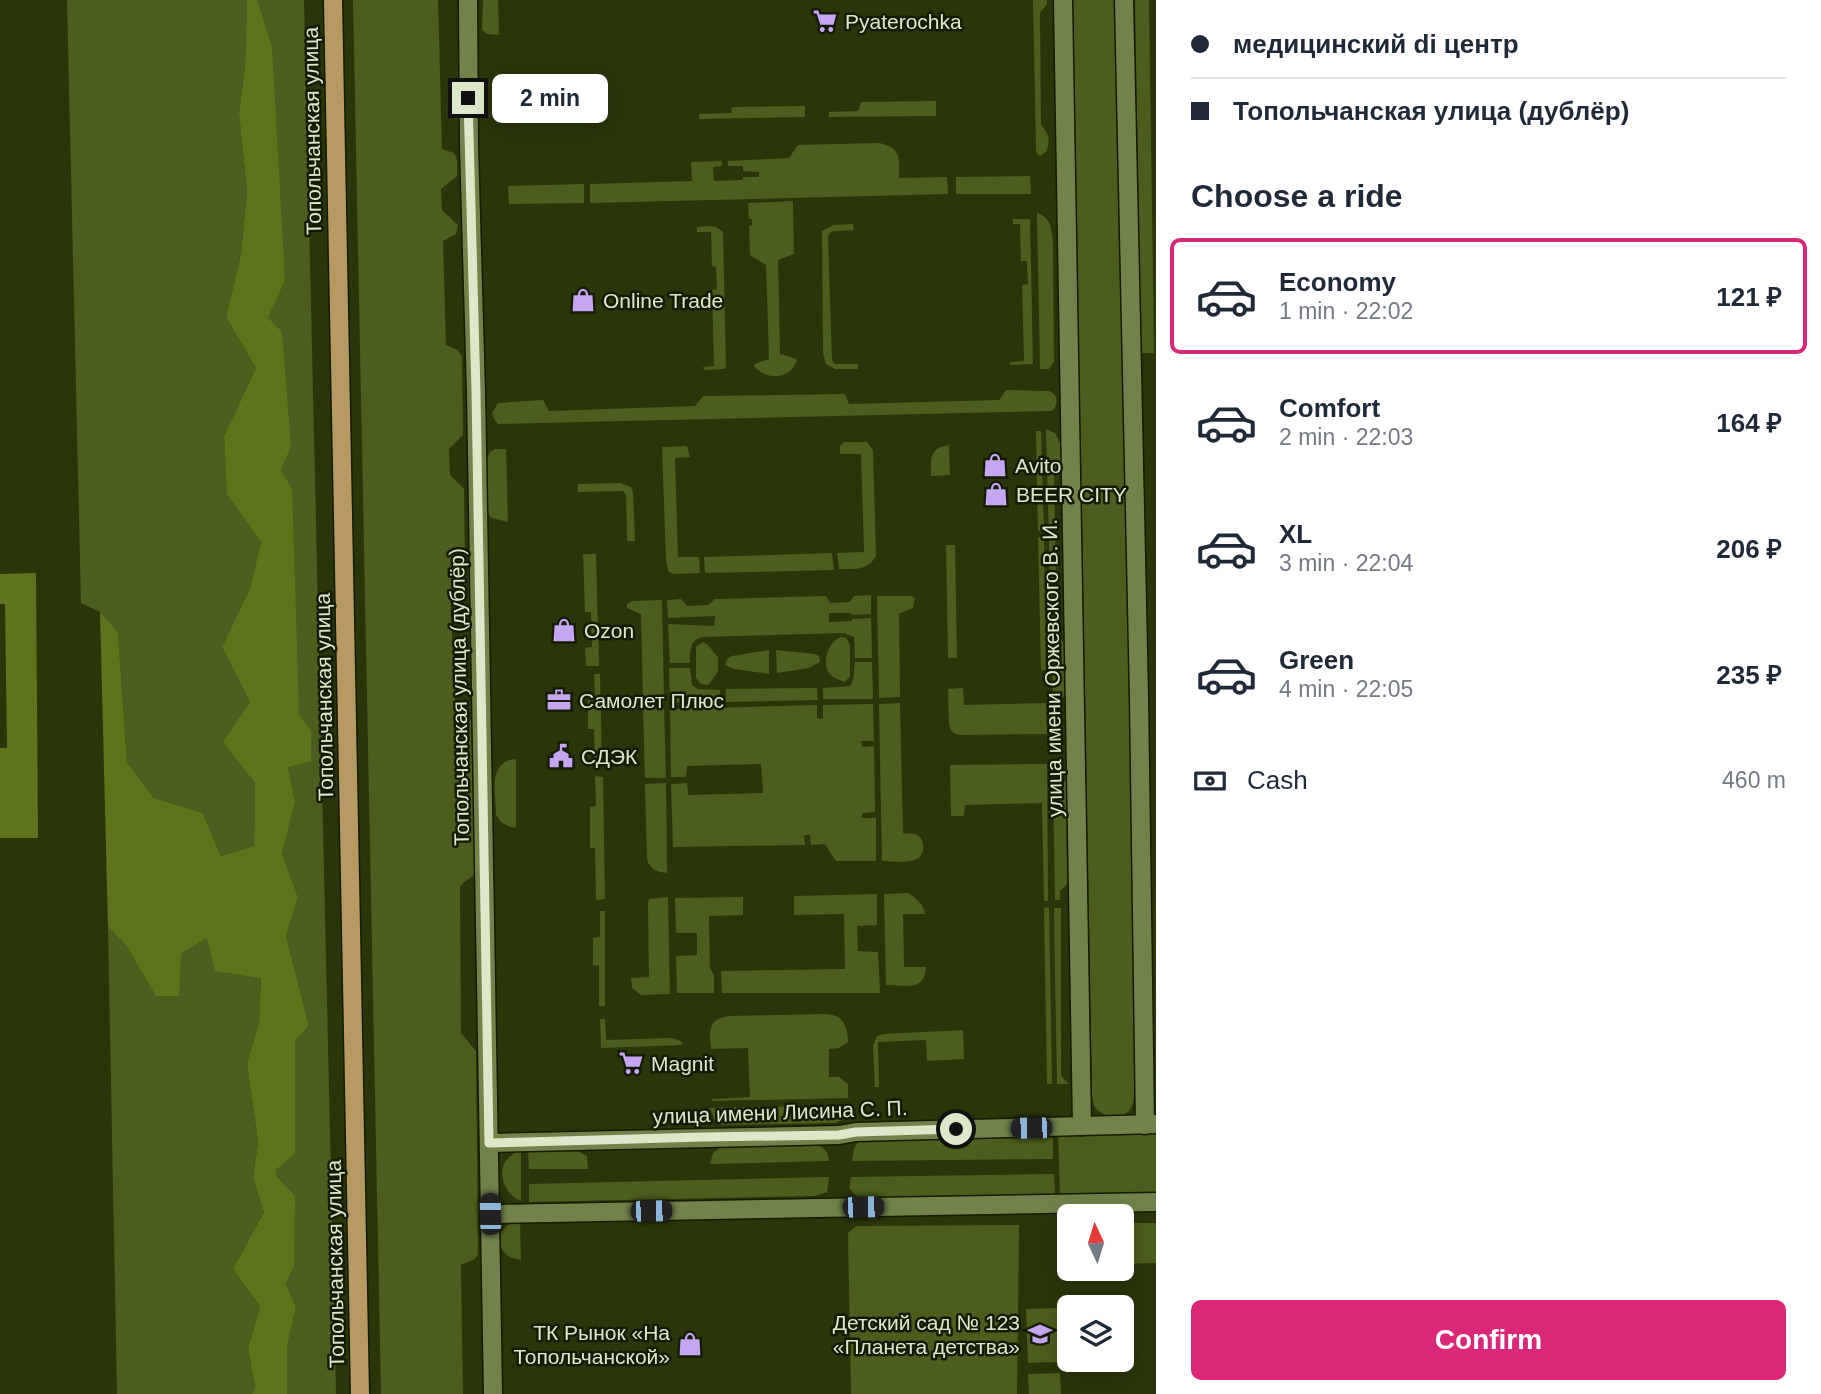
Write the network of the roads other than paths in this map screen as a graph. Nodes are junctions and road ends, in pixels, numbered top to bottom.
1 (333, 0) edge
2 (468, 0) edge
3 (1063, 0) edge
4 (1124, 0) edge
5 (1151, 1124) edge
6 (1082, 1126) junction
7 (489, 1143) junction
8 (1156, 1202) edge
9 (490, 1214) junction
10 (360, 1394) edge
11 (494, 1394) edge

1 - 10 main road, Топольчанская улица
2 - 7 street, Топольчанская улица (дублёр)
3 - 6 street, улица имени Оржевского В. И.
4 - 5 street
5 - 6 street, улица имени Лисина С. П.
6 - 7 street, улица имени Лисина С. П.
7 - 9 street, Топольчанская улица (дублёр)
8 - 9 street
9 - 11 street, Топольчанская улица (дублёр)

